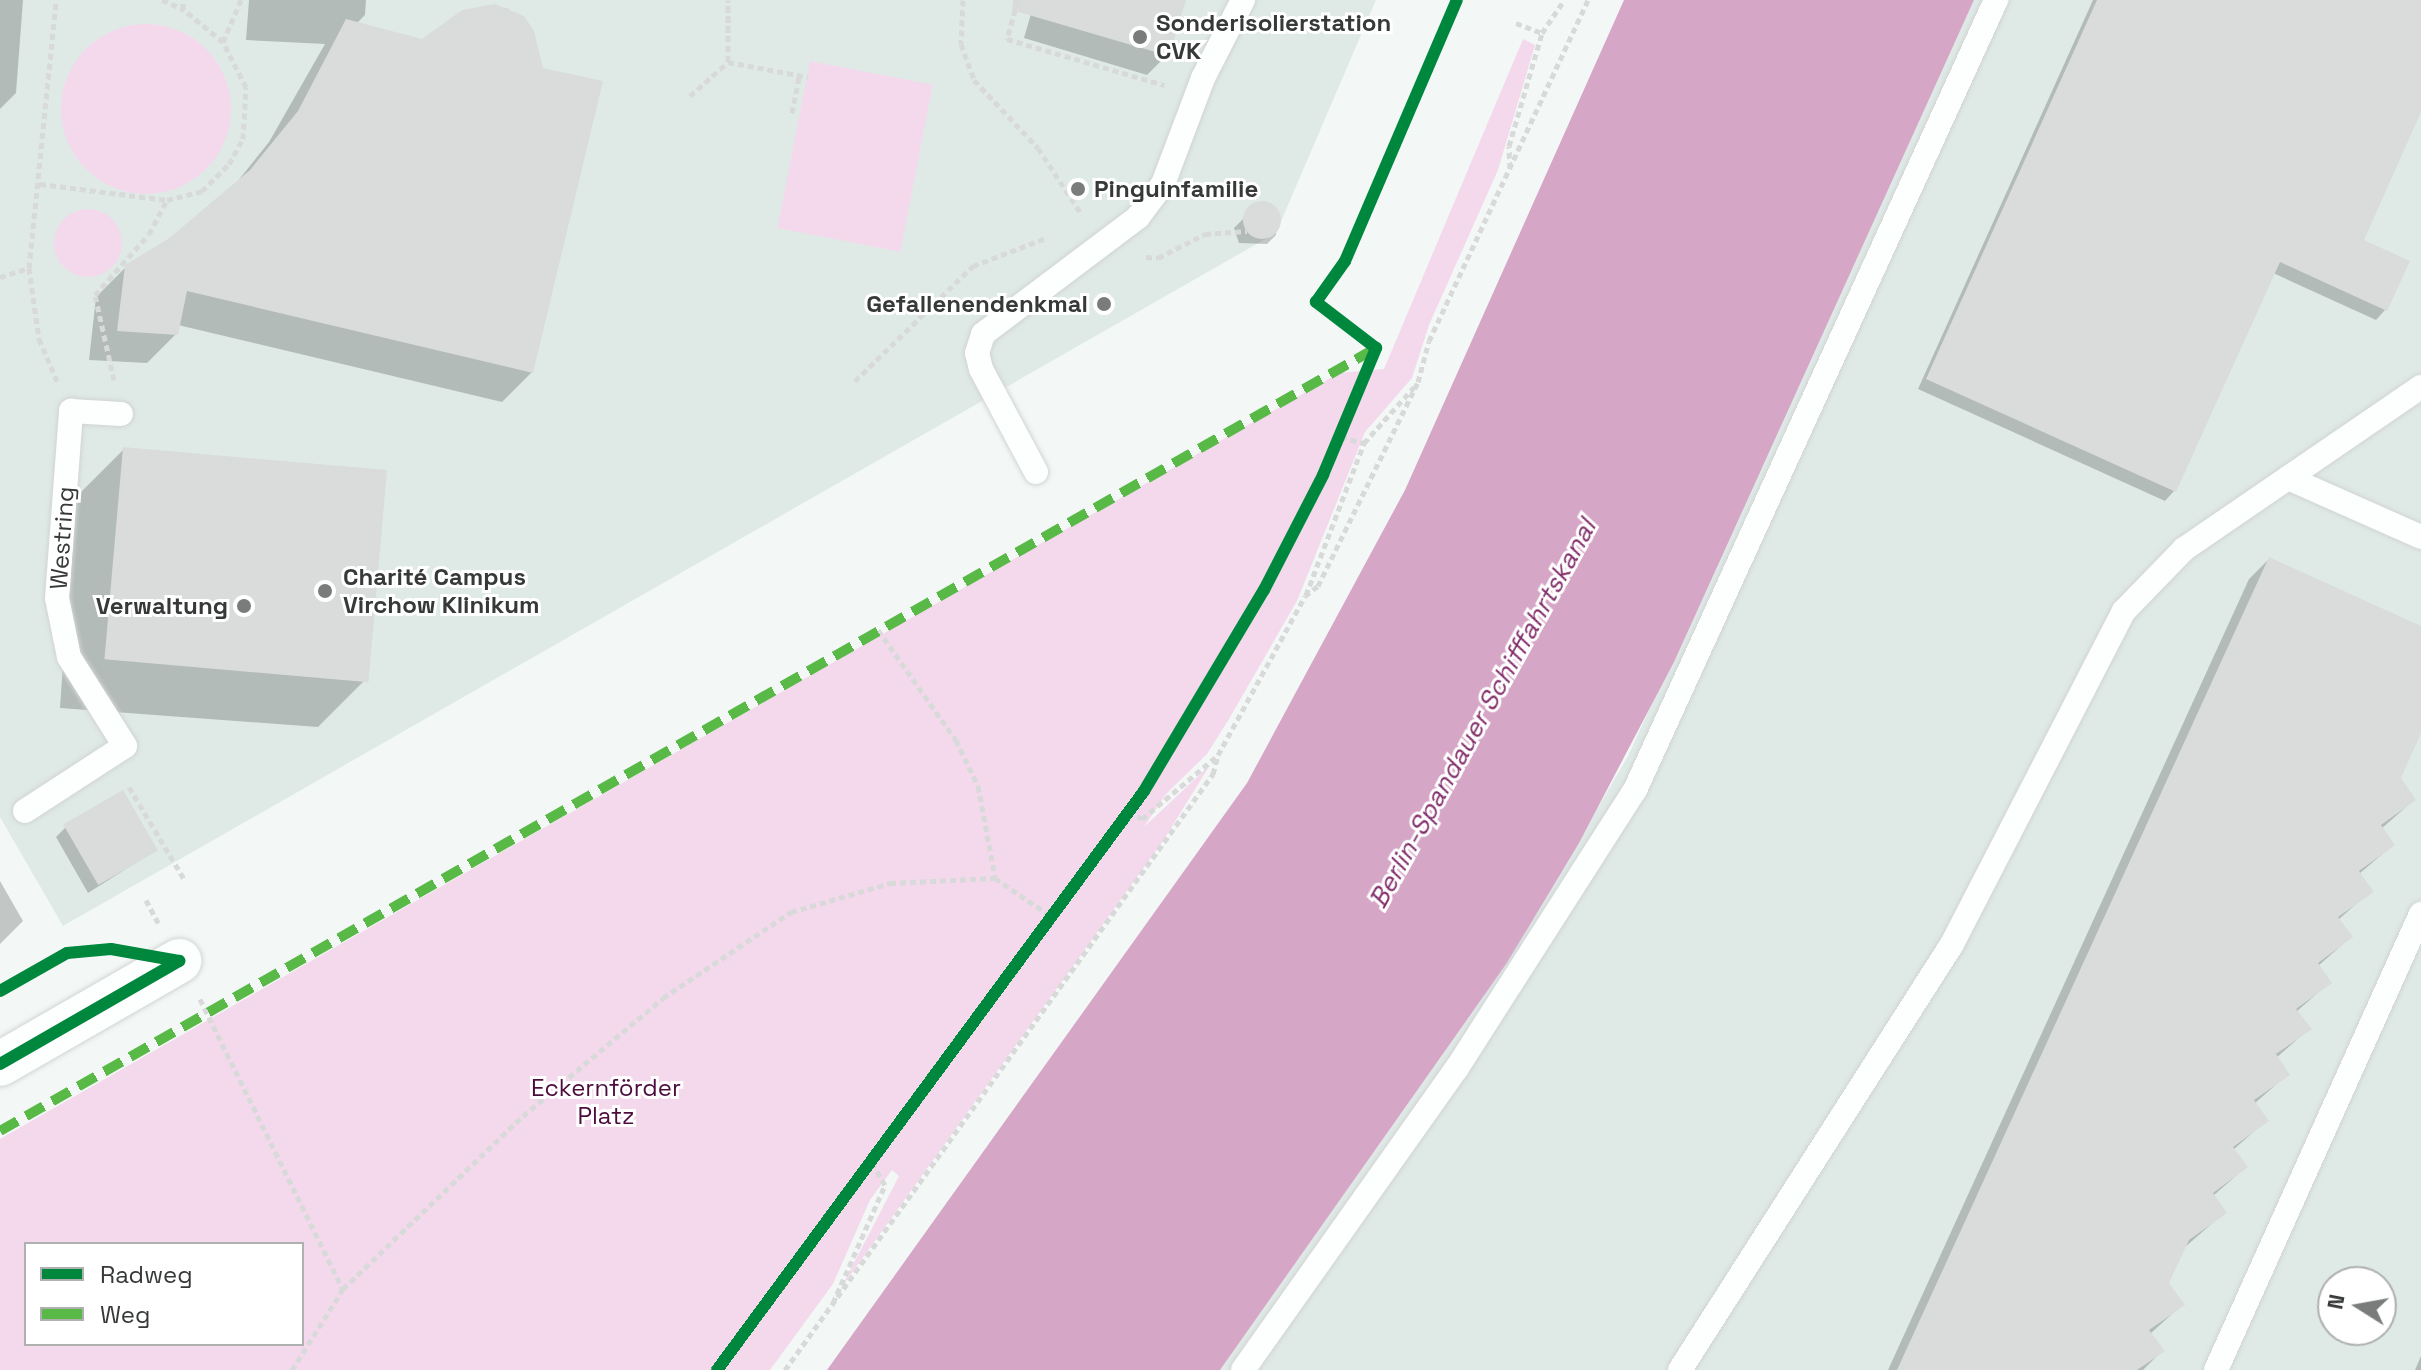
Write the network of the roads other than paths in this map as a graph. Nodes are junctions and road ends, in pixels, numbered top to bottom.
1 (1243, 0) edge
2 (1996, 0) edge
3 (2421, 387) edge
4 (121, 414) road end
5 (1036, 472) dead end
6 (2288, 478) junction
7 (2421, 537) edge
8 (25, 811) dead end
9 (2421, 914) edge
10 (179, 961) road end
11 (0, 1064) edge
12 (1243, 1370) edge
13 (1680, 1370) edge
14 (2216, 1370) edge

1 - 5 lane
2 - 12 lane
3 - 6 lane
4 - 8 lane, Westring
6 - 7 lane
6 - 13 lane
9 - 14 lane
10 - 11 street

